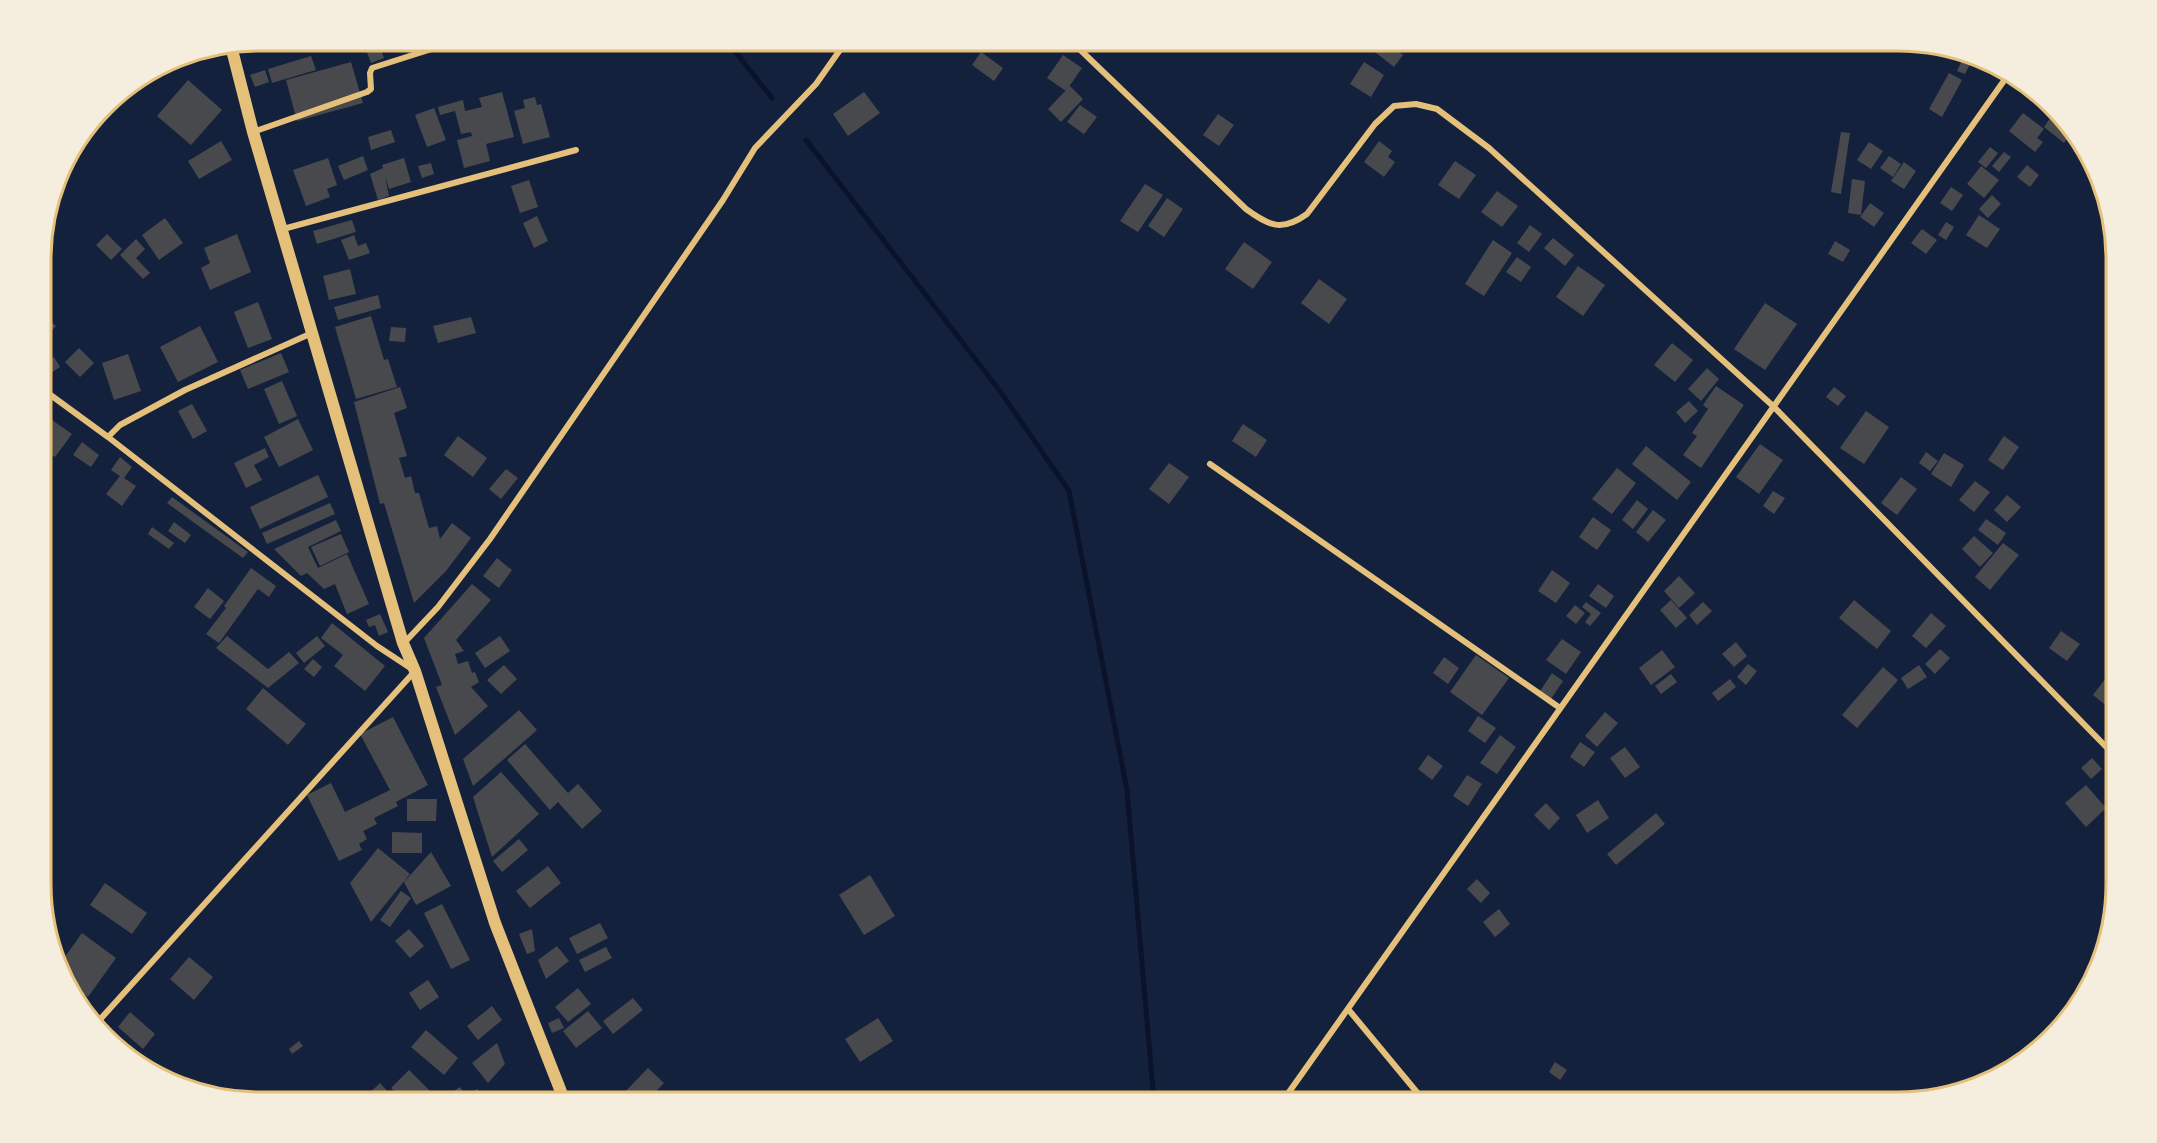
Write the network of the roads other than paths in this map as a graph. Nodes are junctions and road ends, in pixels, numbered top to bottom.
1 (425, 51) edge
2 (839, 51) edge
3 (1081, 51) edge
4 (233, 53) edge
5 (2004, 81) edge
6 (253, 132) junction
7 (576, 150) dead end
8 (283, 229) junction
9 (313, 332) junction
10 (51, 395) edge
11 (1773, 406) junction
12 (108, 437) junction
13 (1210, 464) dead end
14 (403, 643) junction
15 (415, 671) junction
16 (1560, 708) junction
17 (2106, 747) edge
18 (1348, 1009) junction
19 (101, 1019) edge
20 (561, 1092) edge
21 (1289, 1092) edge
22 (1417, 1092) edge

1 - 6 street
2 - 14 street
3 - 11 street
4 - 6 main road
5 - 11 street
6 - 8 main road
7 - 8 street
8 - 9 main road
9 - 12 street
9 - 14 main road
10 - 12 street
11 - 16 street
11 - 17 street
12 - 15 street
13 - 16 street
14 - 15 main road
15 - 19 street
15 - 20 main road
16 - 18 street
18 - 21 street
18 - 22 street

